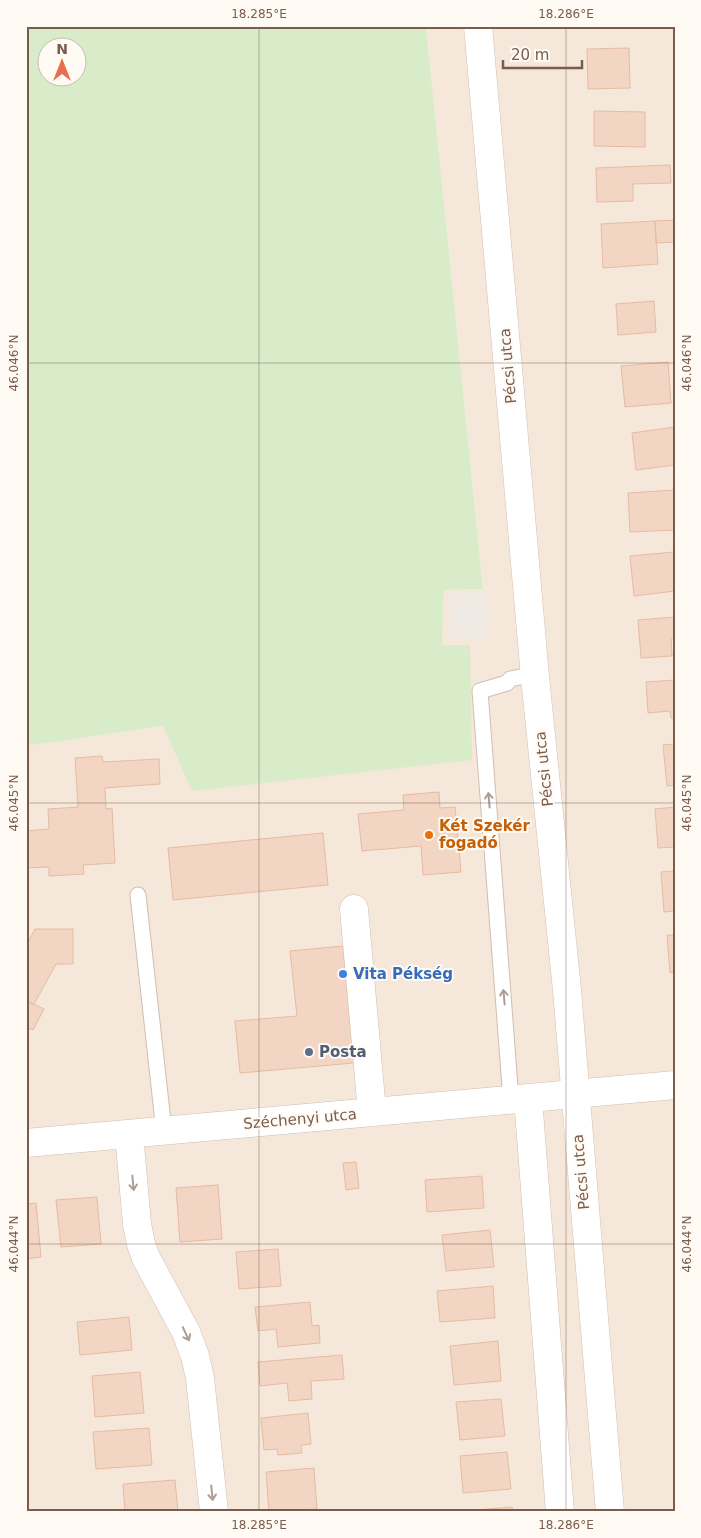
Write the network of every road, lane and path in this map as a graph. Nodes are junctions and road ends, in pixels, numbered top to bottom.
1 (478, 26) edge
2 (535, 676) junction
3 (138, 895) dead end
4 (354, 909) dead end
5 (675, 1085) edge
6 (575, 1094) junction
7 (520, 1099) junction
8 (372, 1112) junction
9 (164, 1131) junction
10 (129, 1134) junction
11 (26, 1143) edge
12 (214, 1512) edge
13 (560, 1512) edge
14 (610, 1512) edge

1 - 2 street, Pécsi utca
2 - 6 street, Pécsi utca
7 -> 2 lane
3 - 9 lane
4 - 8 street
5 - 6 street, Széchenyi utca
6 - 7 street, Széchenyi utca
6 - 14 street, Pécsi utca
7 - 8 street, Széchenyi utca
7 - 13 street
8 - 9 street, Széchenyi utca
9 - 10 street, Széchenyi utca
10 - 11 street, Széchenyi utca
10 -> 12 street

